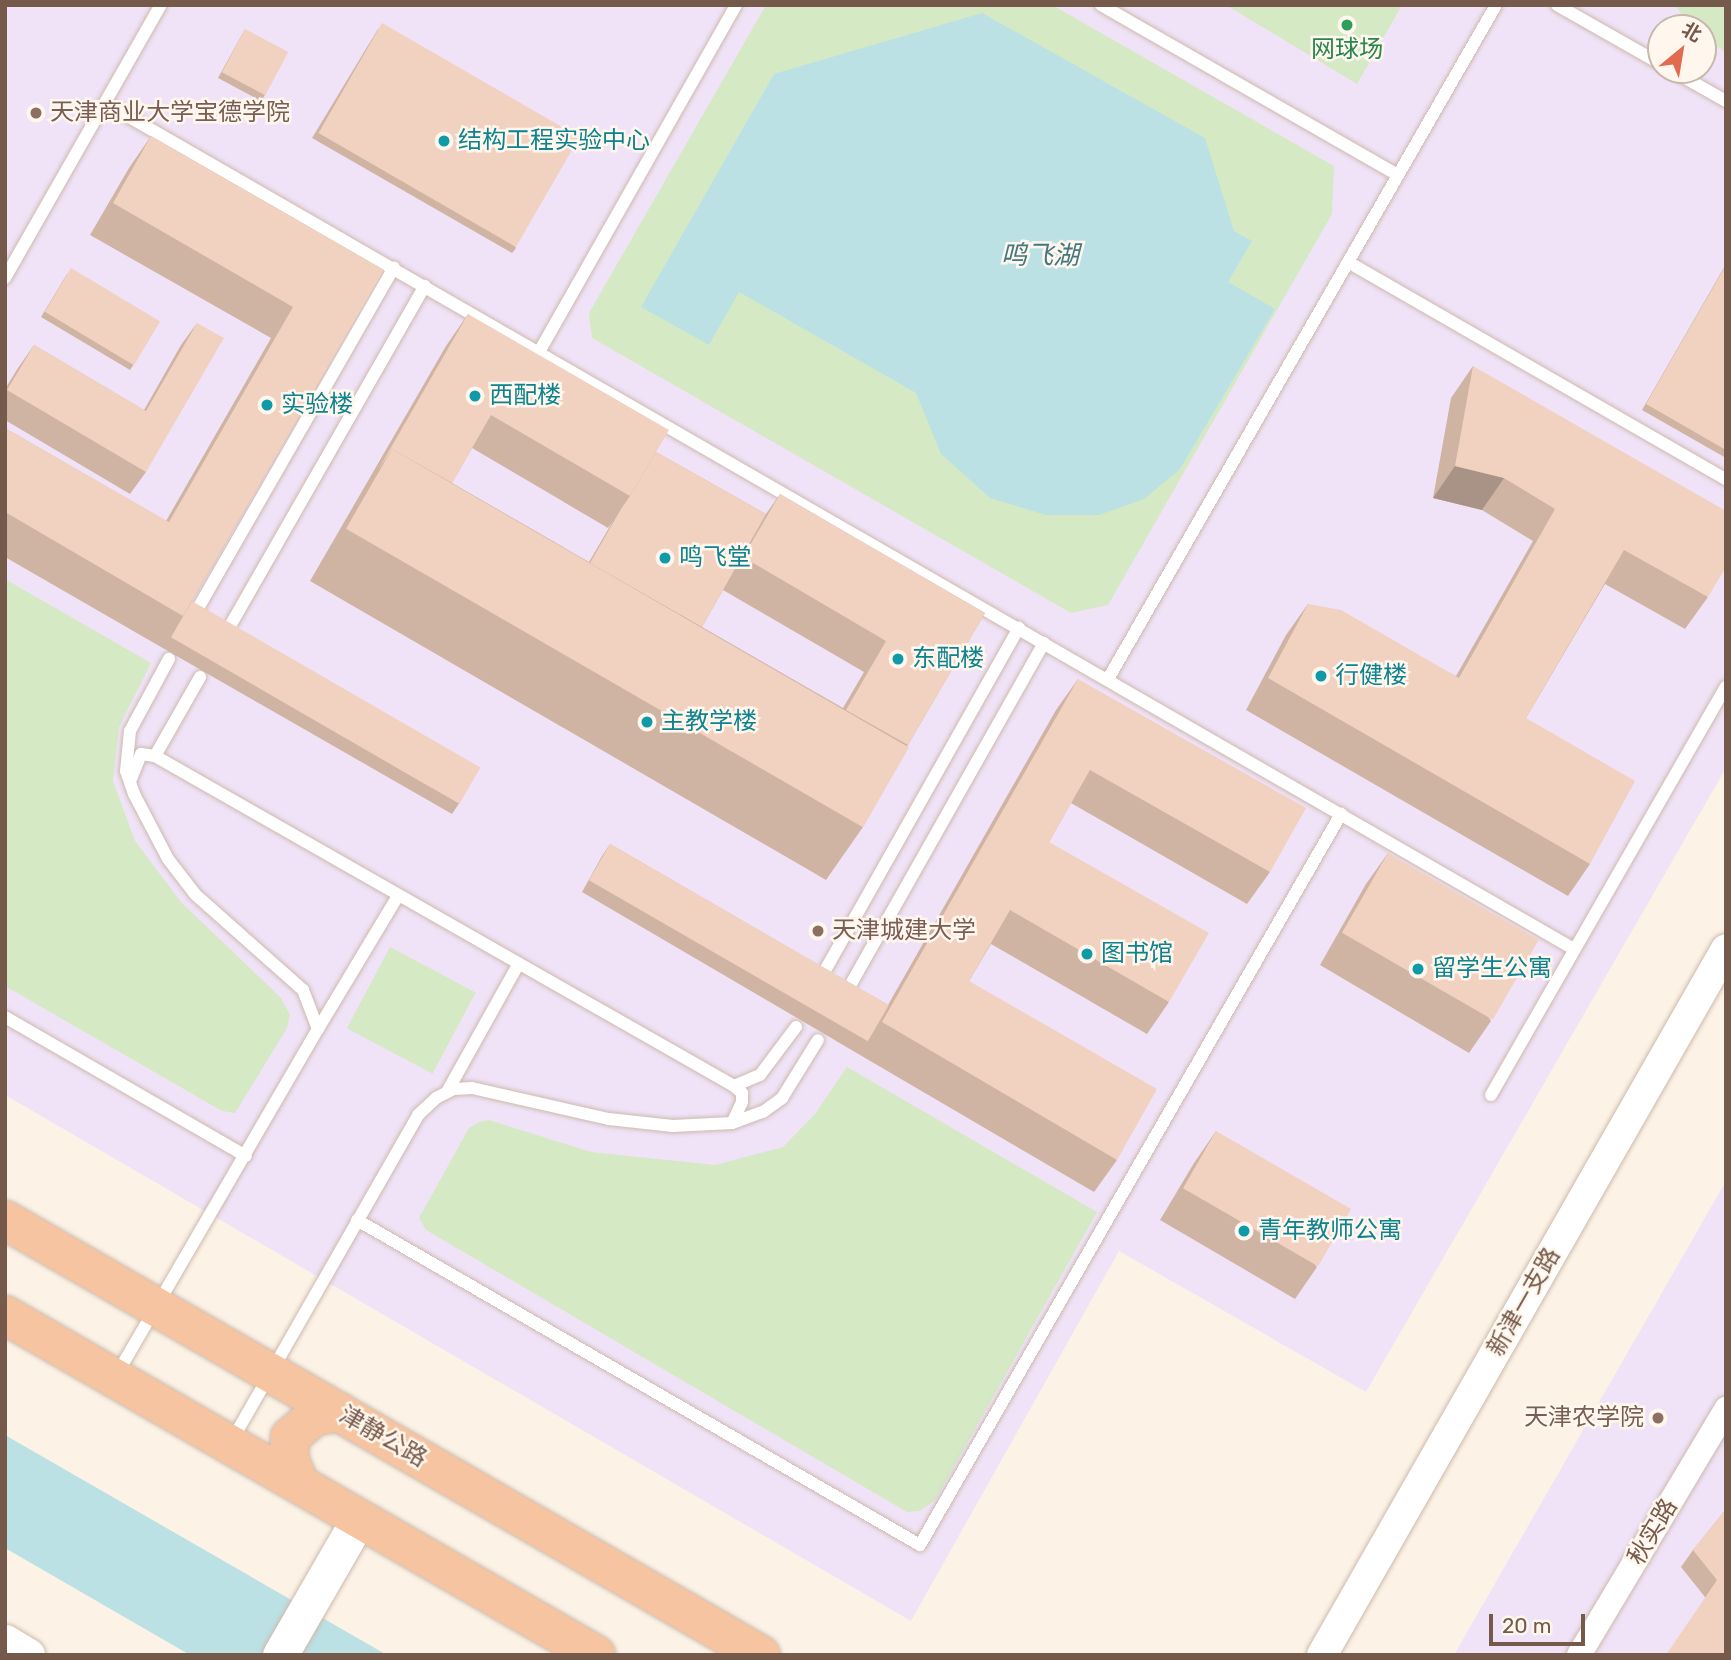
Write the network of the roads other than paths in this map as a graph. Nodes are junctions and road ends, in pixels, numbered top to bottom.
1 (161, 5) edge
2 (736, 5) edge
3 (1101, 5) edge
4 (1496, 5) edge
5 (1557, 5) edge
6 (1647, 56) edge
7 (1696, 84) edge
8 (1726, 101) edge
9 (105, 103) junction
10 (1398, 175) junction
11 (1348, 262) junction
12 (394, 268) junction
13 (5, 278) edge
14 (425, 286) junction
15 (539, 352) junction
16 (1726, 479) edge
17 (197, 610) edge
18 (230, 626) edge
19 (1019, 628) junction
20 (1044, 643) junction
21 (169, 659) dead end
22 (200, 677) dead end
23 (1108, 680) junction
24 (1726, 687) edge
25 (155, 756) junction
26 (130, 783) junction
27 (1341, 814) junction
28 (398, 896) junction
29 (1726, 949) edge
30 (1574, 950) junction
31 (518, 965) junction
32 (823, 974) edge
33 (846, 990) edge
34 (5, 1017) edge
35 (796, 1027) dead end
36 (318, 1029) junction
37 (818, 1040) dead end
38 (734, 1086) junction
39 (447, 1092) junction
40 (1491, 1095) dead end
41 (732, 1123) junction
42 (246, 1156) junction
43 (5, 1220) edge
44 (357, 1220) junction
45 (156, 1307) junction
46 (5, 1315) edge
47 (272, 1373) junction
48 (116, 1377) junction
49 (1726, 1409) edge
50 (340, 1412) junction
51 (229, 1445) junction
52 (299, 1483) junction
53 (359, 1518) junction
54 (5, 1642) edge
55 (27, 1655) edge
56 (280, 1655) edge
57 (596, 1655) edge
58 (761, 1655) edge
59 (1322, 1655) edge
60 (1579, 1655) edge

1 - 9 lane
2 - 15 lane
3 - 10 lane
4 - 10 lane
5 - 6 lane
7 - 8 lane
9 - 12 lane
9 - 13 lane
10 - 11 lane
11 - 16 lane
11 - 23 lane
12 - 14 lane
12 - 17 lane
14 - 15 lane
14 - 18 lane
15 - 19 lane
19 - 20 lane
19 - 32 lane
20 - 23 lane
20 - 33 lane
21 - 26 lane
22 - 25 lane
23 - 27 lane
24 - 30 lane
25 - 26 lane
25 - 28 lane
26 - 36 lane
27 - 30 lane
27 - 44 lane
28 - 31 lane
28 - 36 lane
29 - 59 street, 新津一支路
30 - 40 lane
31 - 38 lane
31 - 39 lane
34 - 42 lane
35 - 38 lane
36 - 42 lane
37 - 41 lane
38 - 41 lane
39 - 41 lane
39 - 44 lane
42 - 45 lane
43 - 45 highway, 津静公路
44 - 47 lane
45 - 47 highway, 津静公路
45 - 48 lane
46 - 48 highway
47 - 50 highway, 津静公路
47 - 51 lane
48 - 51 highway
49 - 60 street, 秋实路
50 - 52 highway
50 - 58 highway, 津静公路
51 - 52 highway
52 - 53 highway
53 - 56 main road
53 - 57 highway
54 - 55 main road

